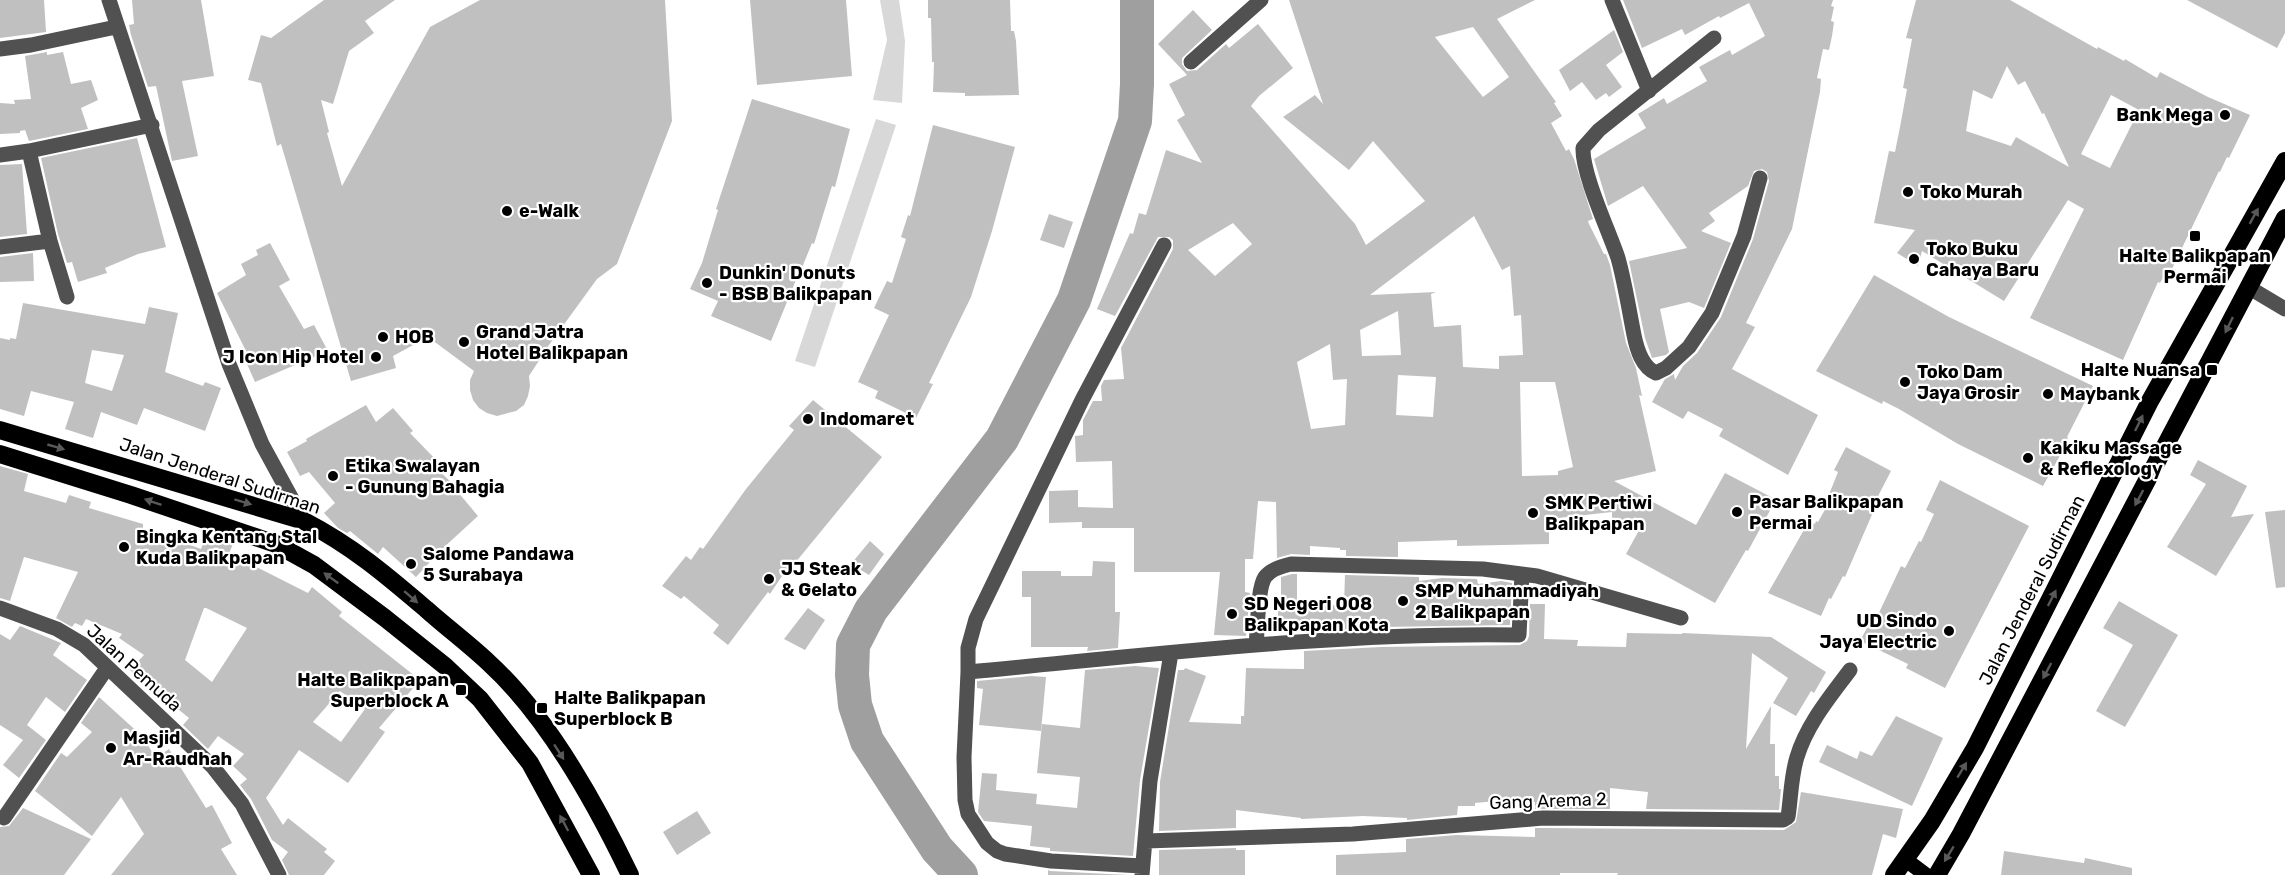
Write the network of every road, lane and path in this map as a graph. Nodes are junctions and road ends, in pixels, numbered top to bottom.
1 (109, 0) edge
2 (1261, 0) edge
3 (1612, 0) edge
4 (116, 27) junction
5 (1714, 38) dead end
6 (0, 49) edge
7 (1191, 62) dead end
8 (1649, 91) junction
9 (152, 125) junction
10 (29, 151) junction
11 (0, 155) edge
12 (2285, 161) edge
13 (1760, 178) dead end
14 (2285, 218) edge
15 (50, 241) junction
16 (1164, 245) dead end
17 (0, 247) edge
18 (2248, 287) junction
19 (67, 297) dead end
20 (2285, 309) edge
21 (0, 430) edge
22 (0, 454) edge
23 (304, 521) junction
24 (1522, 574) junction
25 (0, 608) edge
26 (1682, 618) dead end
27 (1256, 644) junction
28 (1171, 653) junction
29 (107, 668) junction
30 (1850, 670) dead end
31 (968, 672) junction
32 (4, 818) dead end
33 (1146, 841) junction
34 (1906, 860) junction
35 (1142, 870) edge
36 (279, 875) edge
37 (591, 875) edge
38 (630, 875) edge
39 (1894, 875) edge
40 (1926, 875) edge
41 (1937, 875) edge

1 - 4 street
2 - 7 street
3 - 8 street
4 - 6 street
4 - 9 street
5 - 8 street
8 - 13 street
9 - 10 street
9 - 23 street
10 - 11 street
10 - 15 street
34 -> 12 highway, Jalan Jenderal Sudirman
14 - 18 highway
15 - 17 street
15 - 19 street
16 - 31 street
18 - 20 street
18 -> 41 highway
21 -> 23 highway, Jalan Jenderal Sudirman
37 -> 22 highway
23 -> 38 highway, Jalan Jenderal Sudirman
24 - 26 street
24 - 27 street
24 - 27 street
25 - 29 street, Jalan Pemuda
27 - 28 street
28 - 31 street
28 - 33 street
29 - 32 street
29 - 36 street, Jalan Pemuda
30 - 33 street, Gang Arema 2
31 - 35 street
33 - 35 street
34 - 39 highway, Jalan Jenderal Sudirman
34 - 40 main road

